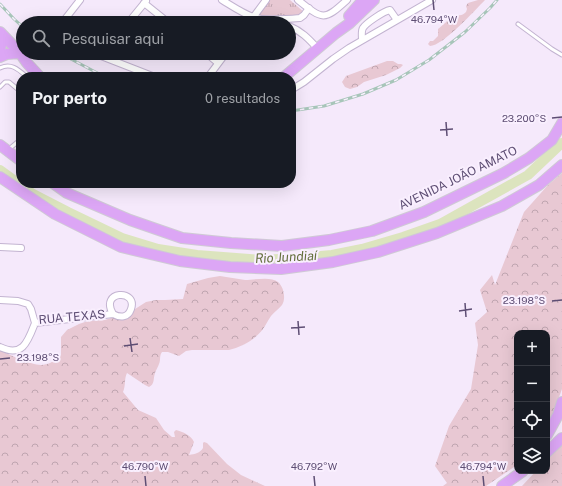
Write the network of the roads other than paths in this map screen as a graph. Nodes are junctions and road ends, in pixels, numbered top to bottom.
1 (80, 0) edge
2 (222, 0) edge
3 (266, 0) edge
4 (298, 0) edge
5 (347, 0) edge
6 (363, 0) edge
7 (374, 0) edge
8 (432, 0) edge
9 (145, 2) edge
10 (309, 8) junction
11 (67, 16) edge
12 (134, 16) edge
13 (161, 16) edge
14 (245, 16) edge
15 (255, 16) edge
16 (296, 18) edge
17 (397, 20) junction
18 (518, 24) dead end
19 (296, 29) edge
20 (0, 32) edge
21 (336, 33) junction
22 (0, 40) edge
23 (362, 40) junction
24 (317, 48) junction
25 (16, 49) edge
26 (0, 50) edge
27 (16, 53) edge
28 (561, 53) edge
29 (0, 57) edge
30 (25, 60) edge
31 (114, 60) edge
32 (214, 60) edge
33 (220, 60) edge
34 (218, 63) junction
35 (0, 68) edge
36 (21, 72) edge
37 (35, 72) edge
38 (143, 72) edge
39 (212, 72) edge
40 (290, 72) edge
41 (0, 87) edge
42 (296, 87) edge
43 (16, 88) edge
44 (562, 123) edge
45 (16, 142) edge
46 (4, 148) edge
47 (16, 157) edge
48 (562, 165) edge
49 (0, 177) edge
50 (16, 188) edge
51 (16, 188) edge
52 (60, 188) edge
53 (0, 247) edge
54 (21, 248) dead end
55 (0, 300) edge
56 (113, 314) junction
57 (35, 323) junction
58 (0, 347) edge
59 (562, 402) edge
60 (550, 429) edge
61 (562, 438) edge
62 (550, 449) edge
63 (514, 473) edge
64 (519, 474) edge
65 (499, 486) edge
66 (502, 486) edge

1 - 11 street
2 - 14 street
3 - 15 street
4 - 10 street
5 - 10 street
6 - 21 main road
7 - 21 main road
8 - 17 street
9 - 12 street
9 - 13 street
10 - 16 street
17 - 23 street
17 - 23 street
18 - 28 lane
19 - 24 street
20 - 25 main road
21 - 24 main road
22 - 26 main road
23 - 42 street
24 - 40 main road
27 - 29 main road
30 - 37 main road
31 - 38 street
32 - 34 street
33 - 34 street
34 - 39 street
35 - 36 lane
41 - 43 lane
44 - 52 main road, AVENIDA JOÃO AMATO
45 - 46 lane
46 - 47 main road
48 - 51 main road
49 - 50 main road
53 - 54 street
55 - 57 street, RUA TEXAS
56 - 56 street, RUA TEXAS
56 - 57 street, RUA TEXAS
57 - 58 street
59 - 60 main road
61 - 62 main road
63 - 65 main road
64 - 66 main road

